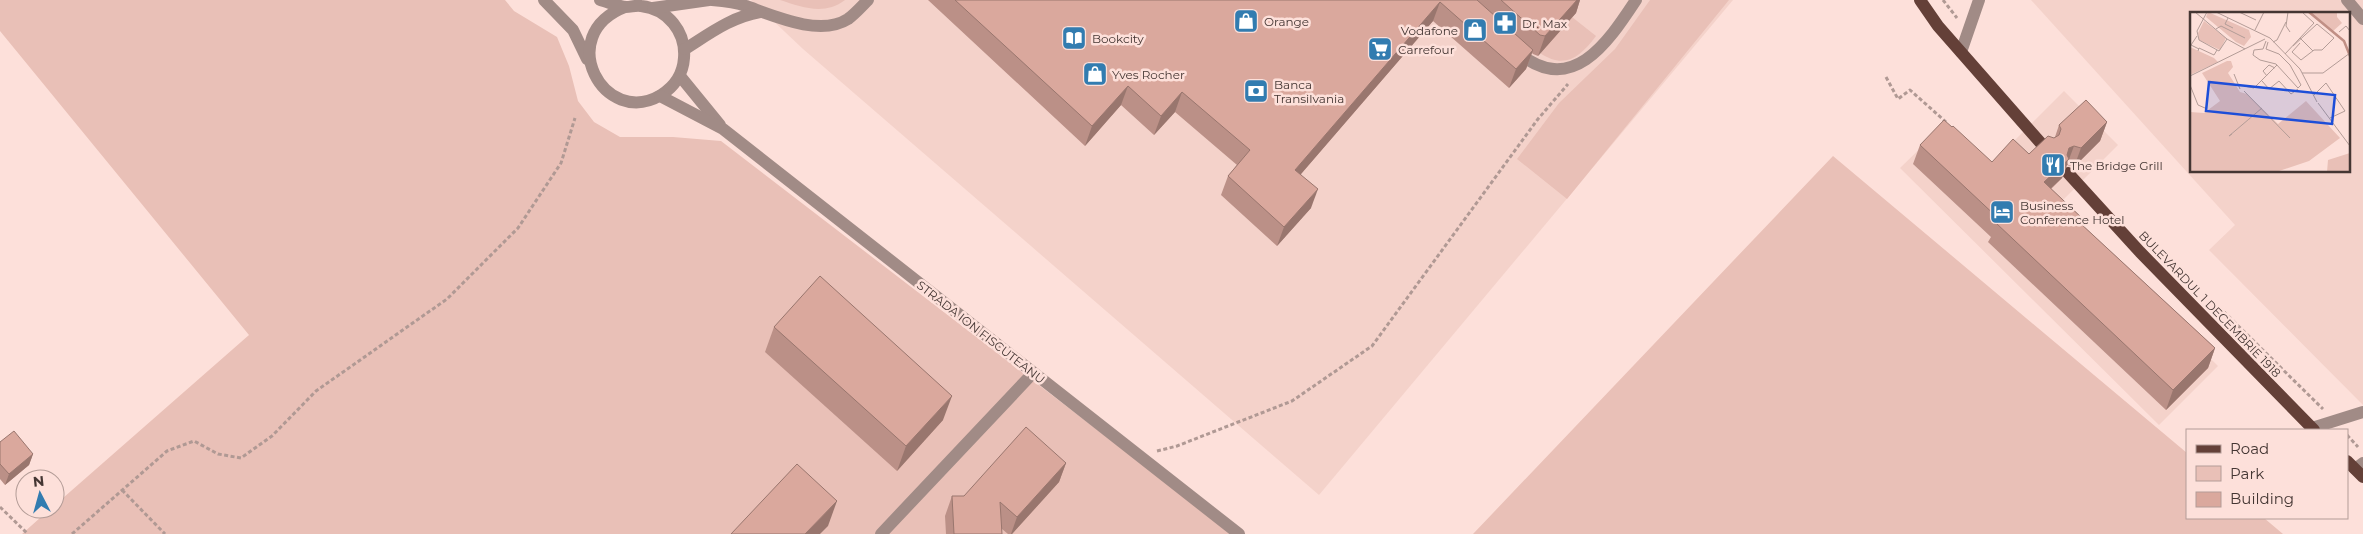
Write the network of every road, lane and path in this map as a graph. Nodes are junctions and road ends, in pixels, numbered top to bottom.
1 (544, 0) edge
2 (600, 0) edge
3 (711, 0) edge
4 (868, 0) edge
5 (1636, 0) edge
6 (1920, 0) edge
7 (1944, 0) edge
8 (1979, 0) edge
9 (2348, 0) edge
10 (625, 7) junction
11 (652, 8) junction
12 (760, 12) junction
13 (2363, 19) edge
14 (1967, 32) junction
15 (1508, 44) edge
16 (685, 49) junction
17 (1961, 52) junction
18 (590, 66) junction
19 (680, 76) junction
20 (1886, 77) dead end
21 (1574, 78) dead end
22 (660, 96) junction
23 (575, 118) dead end
24 (1953, 128) edge
25 (723, 129) junction
26 (2046, 150) edge
27 (2068, 173) edge
28 (2215, 303) dead end
29 (1033, 373) junction
30 (2363, 412) edge
31 (2334, 421) junction
32 (2313, 429) edge
33 (2348, 436) edge
34 (1154, 452) dead end
35 (2363, 453) edge
36 (122, 490) junction
37 (0, 506) edge
38 (28, 534) edge
39 (72, 534) edge
40 (166, 534) edge
41 (881, 534) edge
42 (1239, 534) edge

1 - 18 street
2 - 10 street
3 - 11 street
3 - 12 street
4 - 12 street
5 - 15 street
6 - 17 main road
7 - 14 path
8 - 14 street
9 - 13 street
10 - 11 street
10 - 18 street
11 - 16 street
12 - 16 street
14 - 17 street
16 - 19 street
17 - 26 main road
18 - 22 street
19 - 22 street
19 - 25 street, STRADA ION FISCUTEANU
20 - 24 path
21 - 34 path
22 - 25 street, STRADA ION FISCUTEANU
23 - 36 path
25 - 29 street, STRADA ION FISCUTEANU
27 - 32 main road, BULEVARDUL 1 DECEMBRIE 1918
28 - 31 path
29 - 41 street
29 - 42 street, STRADA ION FISCUTEANU
30 - 31 street
31 - 32 street
33 - 35 path
36 - 39 path
36 - 40 path
37 - 38 path

